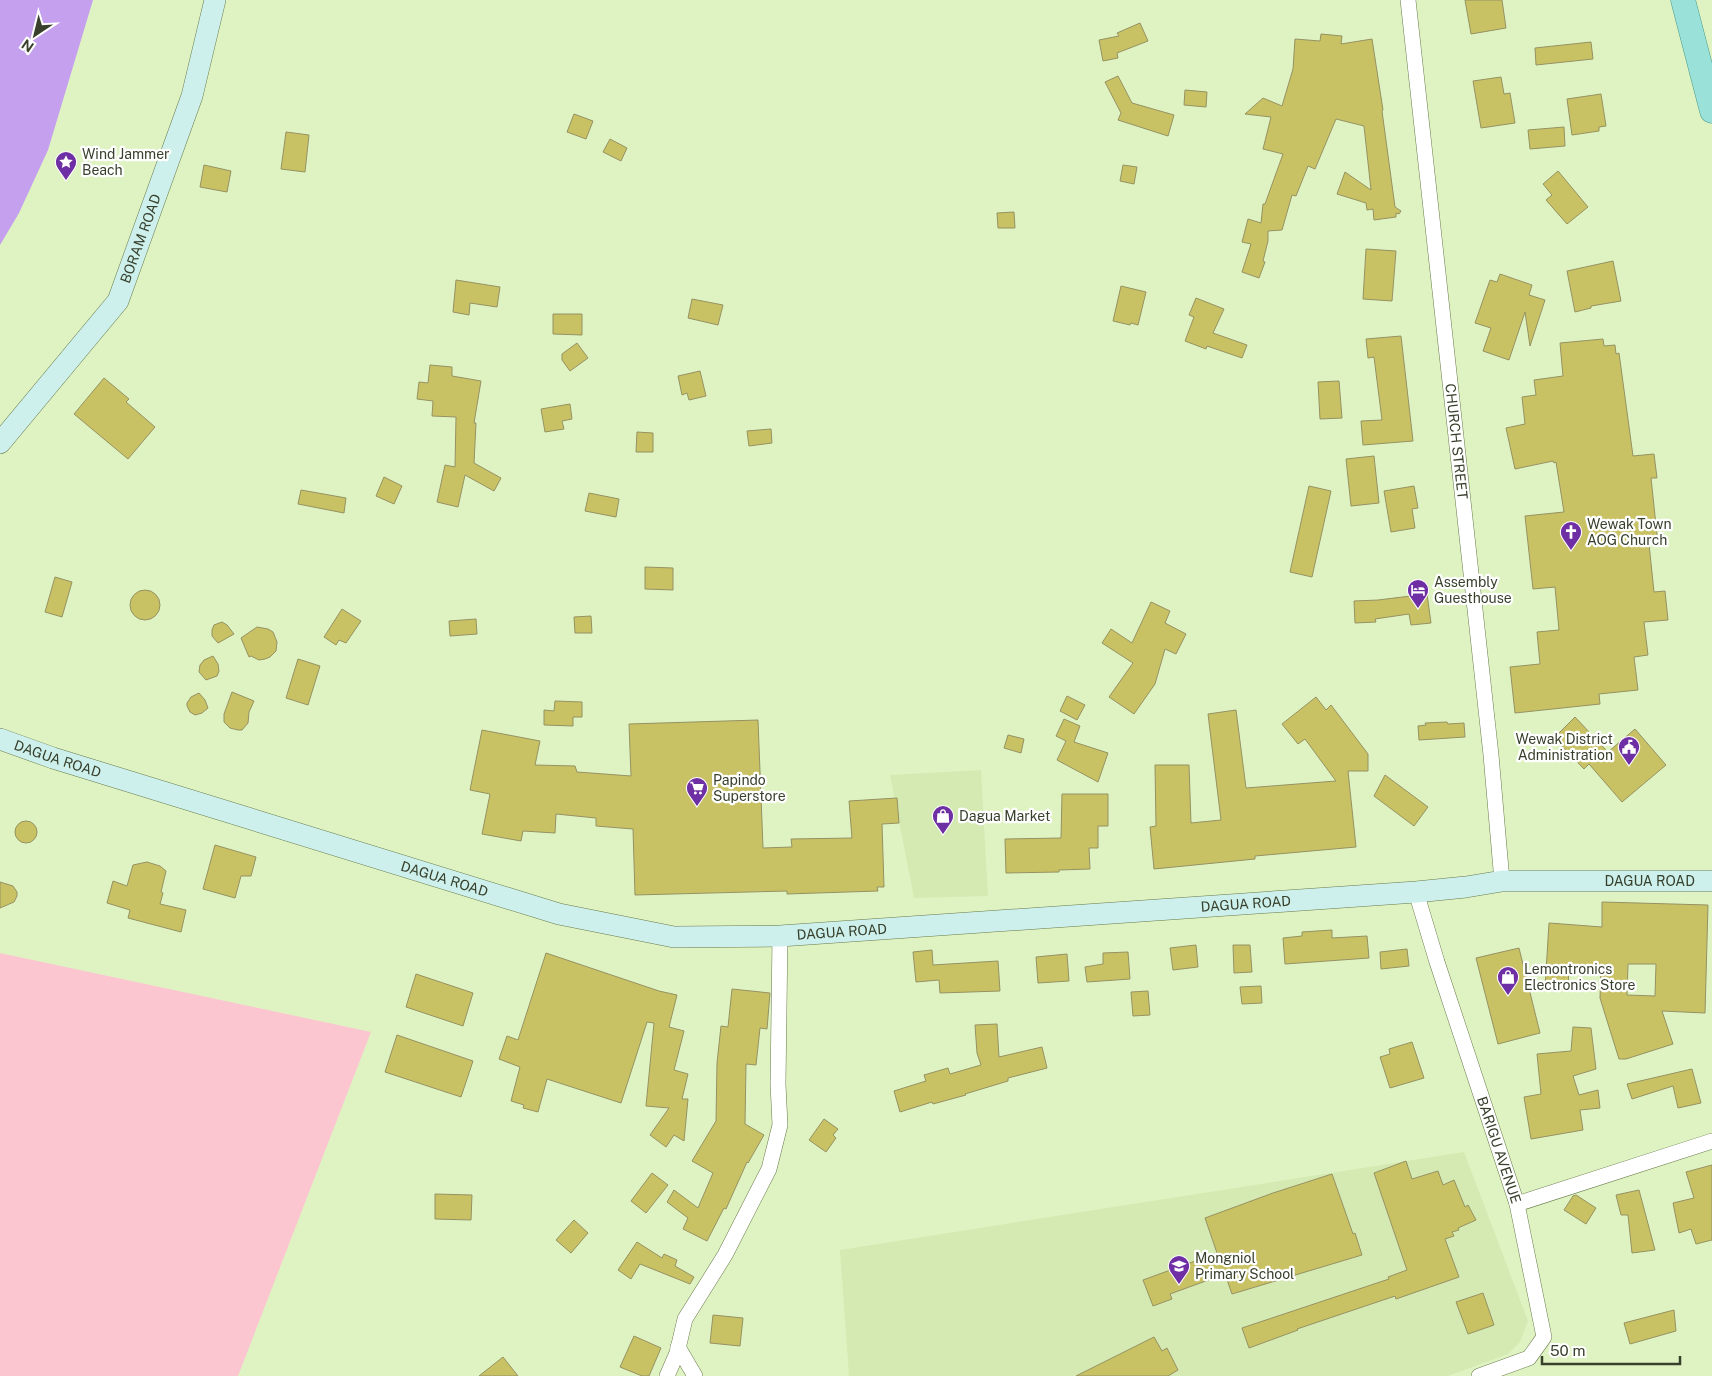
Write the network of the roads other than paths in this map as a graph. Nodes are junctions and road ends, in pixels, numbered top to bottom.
1 (216, 0) edge
2 (1408, 0) edge
3 (1683, 0) edge
4 (1712, 111) edge
5 (0, 442) edge
6 (0, 739) edge
7 (1502, 881) junction
8 (1712, 881) edge
9 (1416, 892) junction
10 (780, 936) junction
11 (1712, 1141) edge
12 (1518, 1204) junction
13 (678, 1346) junction
14 (667, 1376) edge
15 (695, 1376) edge
16 (1479, 1376) edge

1 - 5 street, BORAM ROAD
2 - 7 street, CHURCH STREET
3 - 4 main road
6 - 10 street, DAGUA ROAD
7 - 8 street, DAGUA ROAD
7 - 9 street, DAGUA ROAD
9 - 10 street, DAGUA ROAD
9 - 12 street, BARIGU AVENUE
10 - 13 street
11 - 12 street
12 - 16 street, BARIGU AVENUE
13 - 14 street
13 - 15 street

